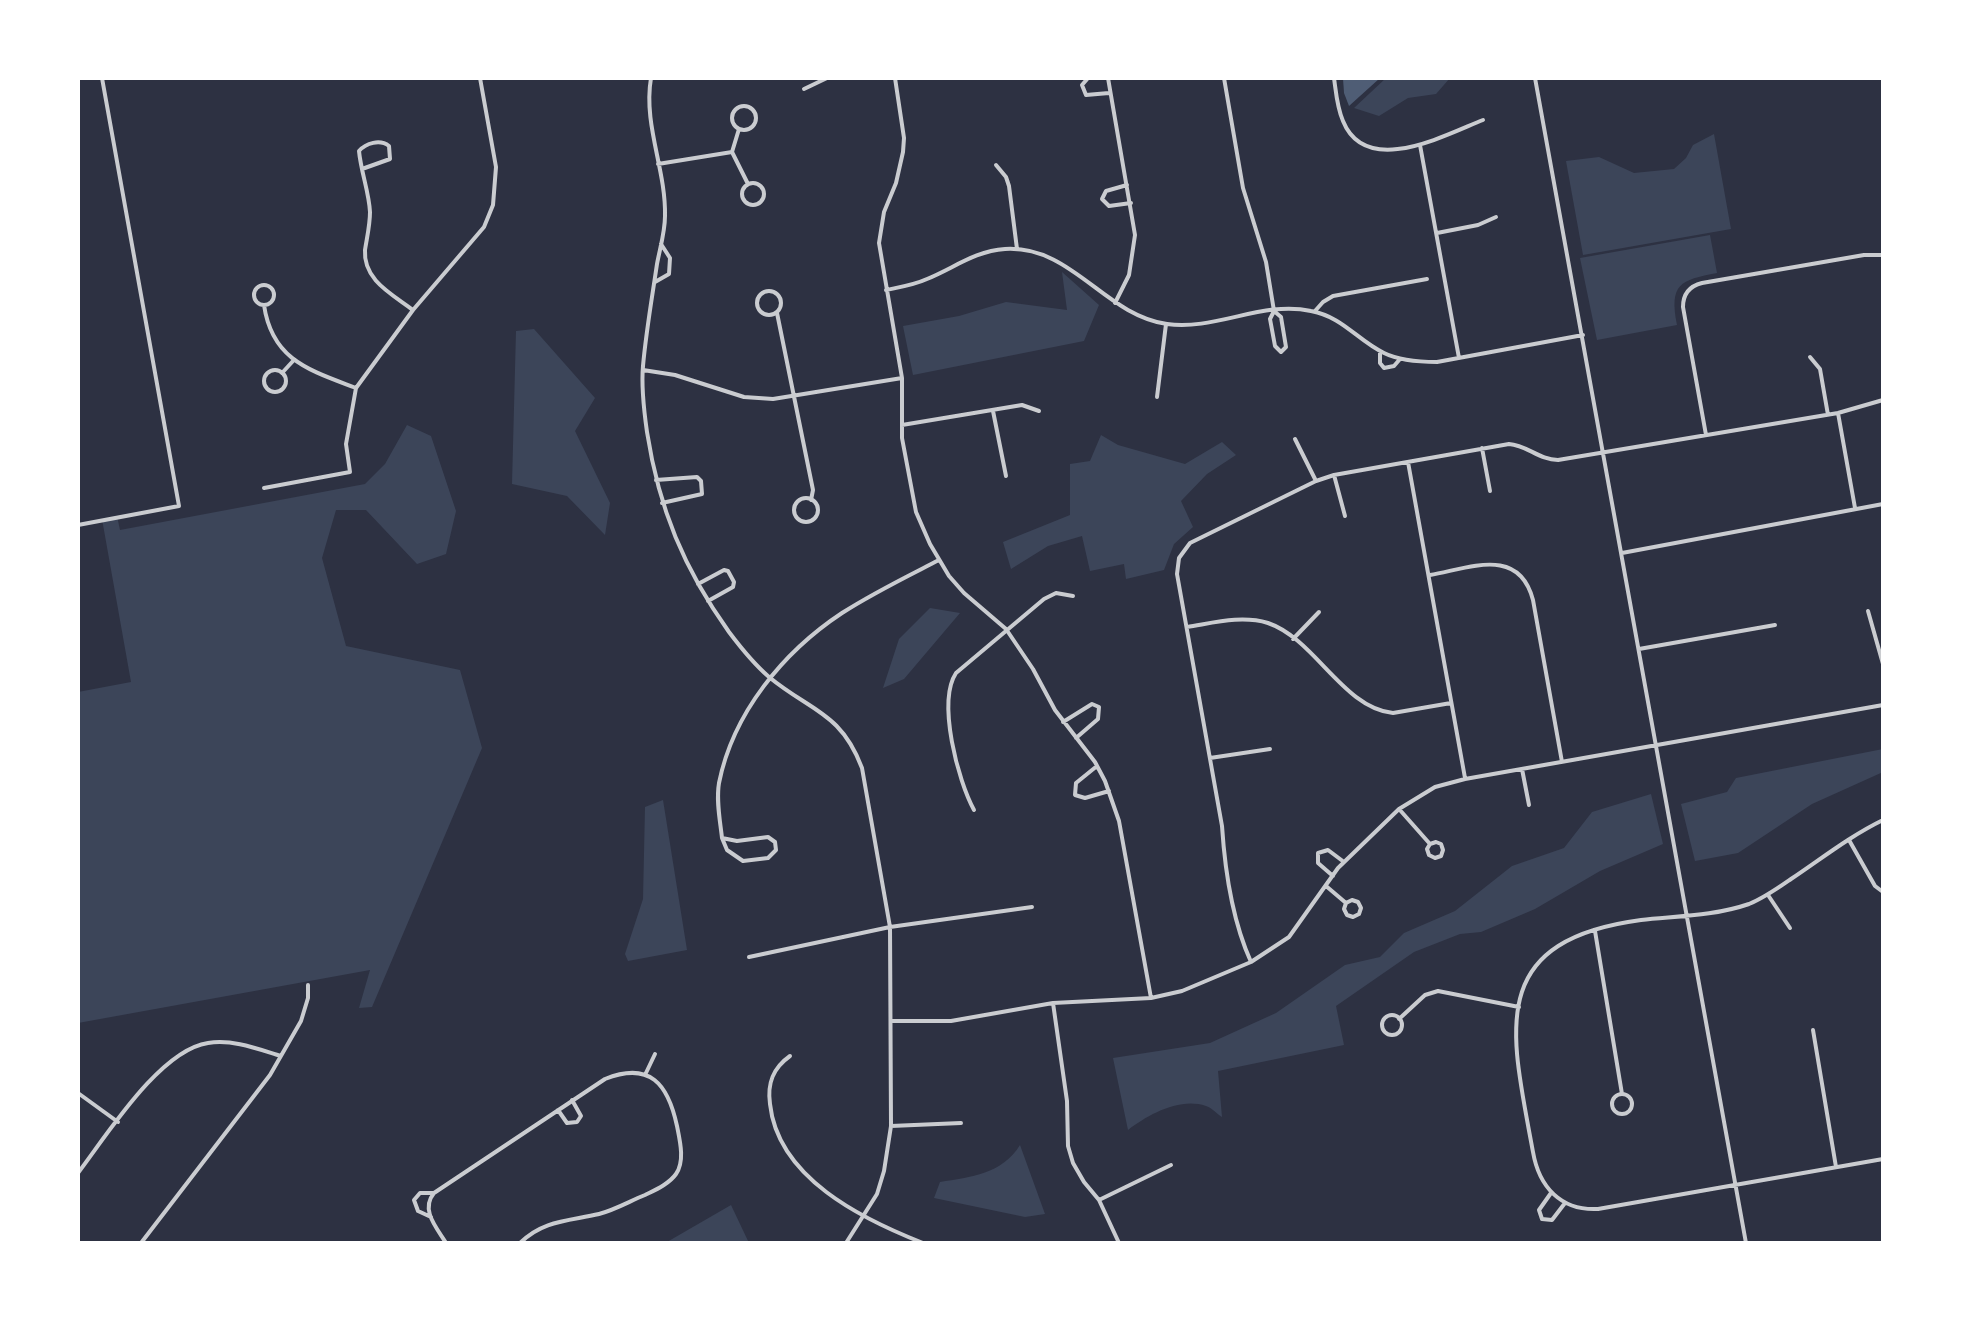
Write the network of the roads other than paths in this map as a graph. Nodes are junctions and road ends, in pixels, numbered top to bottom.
1 (102, 78) edge
2 (480, 78) edge
3 (651, 78) edge
4 (827, 78) edge
5 (895, 78) edge
6 (1088, 78) edge
7 (1108, 78) edge
8 (1224, 78) edge
9 (1334, 78) edge
10 (1535, 78) edge
11 (804, 89) dead end
12 (1111, 93) junction
13 (1483, 120) dead end
14 (739, 129) junction
15 (1420, 145) junction
16 (732, 152) junction
17 (658, 164) junction
18 (996, 165) dead end
19 (362, 169) junction
20 (748, 184) junction
21 (1127, 185) junction
22 (1131, 203) junction
23 (1496, 217) dead end
24 (1437, 233) junction
25 (661, 244) junction
26 (1017, 249) junction
27 (1883, 255) edge
28 (1427, 279) dead end
29 (655, 282) junction
30 (886, 290) junction
31 (1115, 303) junction
32 (264, 305) junction
33 (413, 310) junction
34 (1274, 311) junction
35 (1315, 311) junction
36 (777, 313) junction
37 (1166, 324) junction
38 (1583, 335) junction
39 (1380, 351) junction
40 (1810, 357) dead end
41 (1459, 358) junction
42 (1401, 359) junction
43 (293, 361) junction
44 (643, 370) junction
45 (282, 373) junction
46 (902, 378) junction
47 (356, 388) junction
48 (795, 396) junction
49 (1157, 397) dead end
50 (1883, 400) edge
51 (993, 411) junction
52 (1039, 411) dead end
53 (1838, 413) junction
54 (1828, 415) junction
55 (902, 425) junction
56 (1706, 435) junction
57 (1295, 439) dead end
58 (1482, 448) junction
59 (1604, 453) junction
60 (1408, 462) junction
61 (1334, 475) junction
62 (1006, 476) dead end
63 (656, 480) junction
64 (1316, 481) junction
65 (264, 488) dead end
66 (1490, 491) dead end
67 (811, 500) junction
68 (662, 504) junction
69 (1883, 504) edge
70 (1855, 508) junction
71 (1345, 516) dead end
72 (78, 525) edge
73 (1621, 553) junction
74 (939, 560) junction
75 (1430, 575) junction
76 (698, 584) junction
77 (1073, 596) dead end
78 (708, 601) junction
79 (1868, 611) dead end
80 (1319, 612) dead end
81 (1775, 625) dead end
82 (1186, 627) junction
83 (1006, 629) junction
84 (1293, 639) junction
85 (1638, 649) junction
86 (1883, 664) edge
87 (770, 678) junction
88 (1451, 703) junction
89 (1883, 705) edge
90 (1063, 722) junction
91 (1076, 738) junction
92 (1656, 746) junction
93 (1270, 749) dead end
94 (1210, 758) junction
95 (1562, 762) junction
96 (1097, 766) junction
97 (1522, 769) junction
98 (1465, 779) junction
99 (1109, 791) junction
100 (1529, 805) dead end
101 (1399, 809) junction
102 (974, 810) dead end
103 (1883, 820) edge
104 (722, 838) junction
105 (1849, 840) junction
106 (1430, 844) junction
107 (1344, 862) junction
108 (1333, 876) junction
109 (1326, 886) junction
110 (1883, 892) edge
111 (1768, 895) junction
112 (1346, 903) junction
113 (1032, 907) dead end
114 (1688, 917) junction
115 (890, 927) junction
116 (1790, 928) dead end
117 (1595, 931) junction
118 (749, 957) dead end
119 (1251, 962) junction
120 (308, 985) dead end
121 (1151, 998) junction
122 (1053, 1003) junction
123 (1519, 1007) junction
124 (1399, 1019) junction
125 (892, 1021) junction
126 (1813, 1030) dead end
127 (655, 1054) dead end
128 (281, 1056) junction
129 (790, 1056) dead end
130 (645, 1075) junction
131 (78, 1093) edge
132 (1622, 1094) junction
133 (572, 1100) junction
134 (558, 1110) junction
135 (118, 1122) junction
136 (961, 1123) dead end
137 (891, 1126) junction
138 (1883, 1159) edge
139 (1171, 1165) dead end
140 (1836, 1167) junction
141 (78, 1173) edge
142 (1736, 1185) junction
143 (434, 1193) junction
144 (1551, 1193) junction
145 (1099, 1200) junction
146 (1565, 1203) junction
147 (431, 1217) junction
148 (864, 1217) junction
149 (141, 1243) edge
150 (446, 1243) edge
151 (520, 1243) edge
152 (846, 1243) edge
153 (923, 1243) edge
154 (1119, 1243) edge
155 (1746, 1243) edge

1 - 72 street
2 - 33 street
3 - 17 street
4 - 11 street
5 - 30 street
6 - 12 street
7 - 12 street
8 - 34 street
9 - 15 street
10 - 38 street
12 - 21 street
13 - 15 street
14 - 14 street
14 - 16 street
15 - 24 street
16 - 17 street
16 - 20 street
17 - 25 street
18 - 26 street
19 - 19 street
19 - 33 street
20 - 20 street
21 - 22 street
21 - 22 street
22 - 31 street
23 - 24 street
24 - 41 street
25 - 29 street
25 - 29 street
26 - 30 street
26 - 31 street
27 - 56 street
28 - 35 street
29 - 44 street
30 - 46 street
31 - 37 street
32 - 32 street
32 - 43 street
33 - 47 street
34 - 34 street
34 - 35 street
34 - 37 street
35 - 39 street
36 - 36 street
36 - 48 street
37 - 49 street
38 - 41 street
38 - 59 street
39 - 42 street
39 - 42 street
40 - 54 street
41 - 42 street
43 - 45 street
43 - 47 street
44 - 48 street
44 - 63 street
45 - 45 street
46 - 48 street
46 - 55 street
47 - 65 street
48 - 67 street
50 - 53 street
51 - 52 street
51 - 55 street
51 - 62 street
53 - 54 street
53 - 70 street
54 - 56 street
55 - 74 street
56 - 59 street
57 - 64 street
58 - 59 street
58 - 60 street
58 - 66 street
59 - 73 street
60 - 61 street
60 - 75 street
61 - 64 street
61 - 71 street
63 - 68 street
63 - 68 street
64 - 82 street
67 - 67 street
68 - 76 street
69 - 70 street
70 - 73 street
73 - 85 street
74 - 83 street
74 - 87 street
75 - 88 street
75 - 95 street
76 - 78 street
76 - 78 street
77 - 83 street
78 - 87 street
79 - 86 street
80 - 84 street
81 - 85 street
82 - 84 street
82 - 94 street
83 - 90 street
83 - 102 street
84 - 88 street
85 - 92 street
87 - 104 street
87 - 115 street
88 - 98 street
89 - 92 street
90 - 91 street
90 - 91 street
91 - 96 street
92 - 95 street
92 - 114 street
93 - 94 street
94 - 119 street
95 - 97 street
96 - 99 street
96 - 99 street
97 - 98 street
97 - 100 street
98 - 101 street
99 - 121 street
101 - 106 street
101 - 107 street
103 - 105 street
104 - 104 street
105 - 110 street
105 - 111 street
106 - 106 street
107 - 108 street
107 - 108 street
108 - 109 street
109 - 112 street
109 - 119 street
111 - 114 street
111 - 116 street
112 - 112 street
113 - 115 street
114 - 117 street
114 - 142 street
115 - 118 street
115 - 125 street
117 - 123 street
117 - 132 street
119 - 121 street
120 - 128 street
121 - 122 street
122 - 125 street
122 - 145 street
123 - 124 street
123 - 144 street
124 - 124 street
125 - 137 street
126 - 140 street
127 - 130 street
128 - 135 street
128 - 149 street
129 - 148 street
130 - 133 street
130 - 151 street
131 - 135 street
132 - 132 street
133 - 134 street
133 - 134 street
134 - 143 street
135 - 141 street
136 - 137 street
137 - 148 street
138 - 140 street
139 - 145 street
140 - 142 street
142 - 146 street
142 - 155 street
143 - 147 street
143 - 147 street
144 - 146 street
144 - 146 street
145 - 154 street
147 - 150 street
148 - 152 street
148 - 153 street

